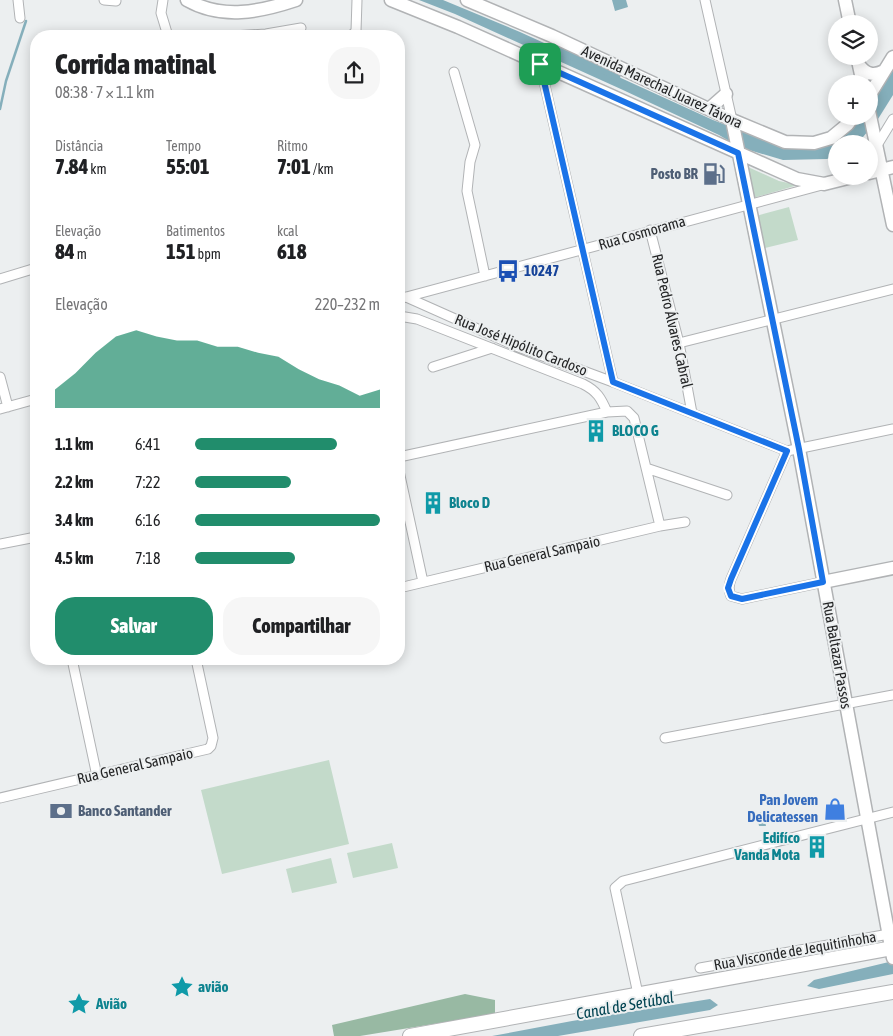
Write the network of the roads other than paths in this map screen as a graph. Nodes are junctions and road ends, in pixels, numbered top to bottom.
1 (18, 0) edge
2 (104, 0) edge
3 (163, 0) edge
4 (187, 0) edge
5 (296, 0) edge
6 (357, 0) edge
7 (391, 0) edge
8 (467, 0) edge
9 (705, 0) edge
10 (845, 0) edge
11 (116, 1) dead end
12 (848, 15) edge
13 (20, 18) dead end
14 (301, 28) dead end
15 (166, 30) edge
16 (295, 30) edge
17 (354, 30) edge
18 (893, 57) edge
19 (540, 64) junction
20 (860, 65) edge
21 (884, 71) junction
22 (454, 72) dead end
23 (878, 81) edge
24 (726, 94) junction
25 (709, 109) junction
26 (893, 119) edge
27 (732, 122) junction
28 (847, 125) edge
29 (878, 137) edge
30 (878, 148) edge
31 (738, 151) junction
32 (887, 168) edge
33 (828, 183) edge
34 (824, 184) junction
35 (748, 204) junction
36 (893, 225) edge
37 (650, 230) junction
38 (583, 250) junction
39 (30, 270) edge
40 (485, 276) junction
41 (0, 279) edge
42 (893, 289) edge
43 (405, 297) edge
44 (405, 299) edge
45 (405, 316) edge
46 (772, 320) junction
47 (678, 343) junction
48 (492, 348) junction
49 (433, 367) dead end
50 (0, 377) edge
51 (613, 382) junction
52 (30, 402) edge
53 (4, 408) edge
54 (607, 412) junction
55 (692, 413) junction
56 (893, 429) edge
57 (793, 450) junction
58 (405, 455) edge
59 (646, 468) junction
60 (727, 495) dead end
61 (405, 512) edge
62 (685, 522) dead end
63 (660, 526) junction
64 (30, 537) edge
65 (0, 544) edge
66 (893, 568) edge
67 (423, 582) junction
68 (823, 582) junction
69 (405, 586) edge
70 (73, 665) edge
71 (197, 665) edge
72 (893, 695) edge
73 (846, 705) junction
74 (665, 738) dead end
75 (97, 776) junction
76 (0, 798) edge
77 (893, 812) edge
78 (866, 820) junction
79 (891, 933) edge
80 (893, 951) edge
81 (700, 968) dead end
82 (893, 992) edge
83 (638, 994) junction
84 (410, 1036) edge
85 (644, 1036) edge

1 - 13 street
2 - 11 street
3 - 15 street
4 - 5 main road
6 - 17 street
7 - 19 main road, Avenida Marechal Juarez Távora
8 - 25 main road, Avenida Marechal Juarez Távora
9 - 24 street, Rua Baltazar Passos
10 - 12 main road
14 - 16 street
18 - 21 main road
19 - 31 main road, Avenida Marechal Juarez Távora
19 - 38 street
20 - 21 main road
21 - 23 main road
22 - 40 street
24 - 25 main road
24 - 27 street, Rua Baltazar Passos
25 - 27 main road, Avenida Marechal Juarez Távora
26 - 29 street
27 - 28 main road, Avenida Marechal Juarez Távora
27 - 31 main road, Rua Baltazar Passos
30 - 32 main road
31 - 34 main road, Avenida Marechal Juarez Távora
31 - 35 main road, Rua Baltazar Passos
32 - 36 main road
33 - 34 main road, Rua Cosmorama
34 - 35 street, Rua Cosmorama
35 - 37 street, Rua Cosmorama
35 - 46 main road, Rua Baltazar Passos
37 - 38 street, Rua Cosmorama
37 - 47 street, Rua Pedro Álvares Cabral
38 - 40 street, Rua Cosmorama
38 - 51 street
39 - 41 street
40 - 43 street, Rua Cosmorama
42 - 46 street
44 - 51 street, Rua José Hipólito Cardoso
45 - 48 street
46 - 47 street
46 - 57 main road, Rua Baltazar Passos
47 - 55 street, Rua Pedro Álvares Cabral
48 - 49 street
48 - 54 street
50 - 53 street
51 - 55 street, Rua José Hipólito Cardoso
52 - 53 street
54 - 58 street
54 - 59 street
55 - 57 street, Rua José Hipólito Cardoso
56 - 57 street
57 - 68 main road, Rua Baltazar Passos
57 - 68 street
59 - 60 street
59 - 63 street
61 - 67 street
62 - 63 street, Rua General Sampaio
63 - 67 street, Rua General Sampaio
64 - 65 street
66 - 68 main road
67 - 69 street, Rua General Sampaio
68 - 73 main road, Rua Baltazar Passos
70 - 75 street
71 - 75 street, Rua General Sampaio
72 - 73 street
73 - 74 street
73 - 78 main road, Rua Baltazar Passos
75 - 76 street, Rua General Sampaio
77 - 78 street
78 - 79 main road, Rua Baltazar Passos
78 - 83 street
79 - 80 main road, Rua Baltazar Passos
79 - 81 street, Rua Visconde de Jequitinhoha
80 - 83 main road
82 - 85 main road
83 - 84 main road

